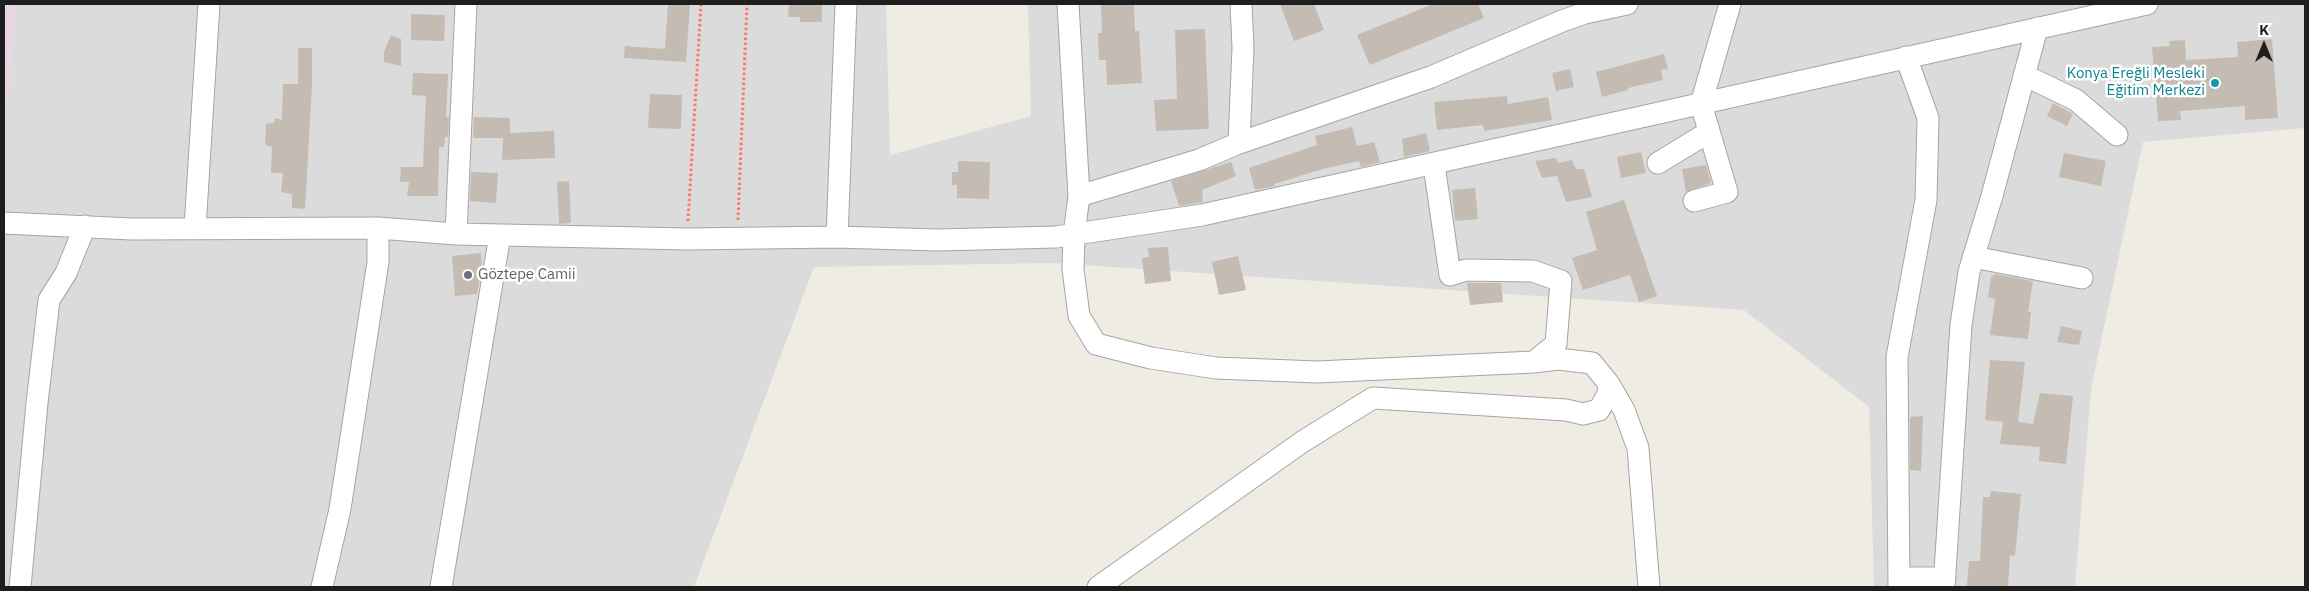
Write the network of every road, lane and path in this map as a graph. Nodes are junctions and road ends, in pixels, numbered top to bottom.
1 (208, 4) edge
2 (466, 4) edge
3 (701, 4) edge
4 (747, 4) edge
5 (846, 4) edge
6 (1068, 4) edge
7 (1241, 4) edge
8 (1627, 4) edge
9 (1730, 4) edge
10 (2090, 4) edge
11 (2148, 4) edge
12 (1585, 8) edge
13 (2073, 20) junction
14 (2037, 28) junction
15 (1906, 57) junction
16 (2024, 75) junction
17 (1701, 104) junction
18 (1710, 132) junction
19 (2117, 135) dead end
20 (1239, 143) junction
21 (1658, 163) dead end
22 (1434, 165) junction
23 (1078, 196) junction
24 (1694, 201) dead end
25 (4, 223) edge
26 (85, 226) junction
27 (195, 228) junction
28 (378, 228) junction
29 (456, 234) junction
30 (1074, 234) junction
31 (500, 235) junction
32 (837, 237) junction
33 (737, 238) junction
34 (687, 239) junction
35 (1973, 257) junction
36 (2082, 278) dead end
37 (1534, 362) junction
38 (1609, 384) junction
39 (1899, 582) edge
40 (1944, 583) edge
41 (20, 587) edge
42 (322, 587) edge
43 (441, 587) edge
44 (1098, 587) edge
45 (1650, 587) edge

1 - 27 street
2 - 29 street
3 - 34 path
4 - 33 path
5 - 32 street
6 - 23 street
7 - 20 street
8 - 12 street
9 - 17 street
10 - 13 street
11 - 13 street
12 - 20 street
13 - 14 street
14 - 15 street
14 - 16 street
15 - 17 street
15 - 39 street
16 - 19 street
16 - 35 street
17 - 18 street
17 - 22 street
18 - 21 street
18 - 24 street
20 - 23 street
22 - 30 street
22 - 37 street
23 - 30 street
25 - 26 street
26 - 27 street
26 - 41 street
27 - 28 street
28 - 29 street
28 - 42 street
29 - 31 street
30 - 32 street
30 - 37 street
31 - 34 street
31 - 43 street
32 - 33 street
33 - 34 street
35 - 36 street
35 - 40 street
37 - 38 street
38 - 44 street
38 - 45 street
39 - 40 street

